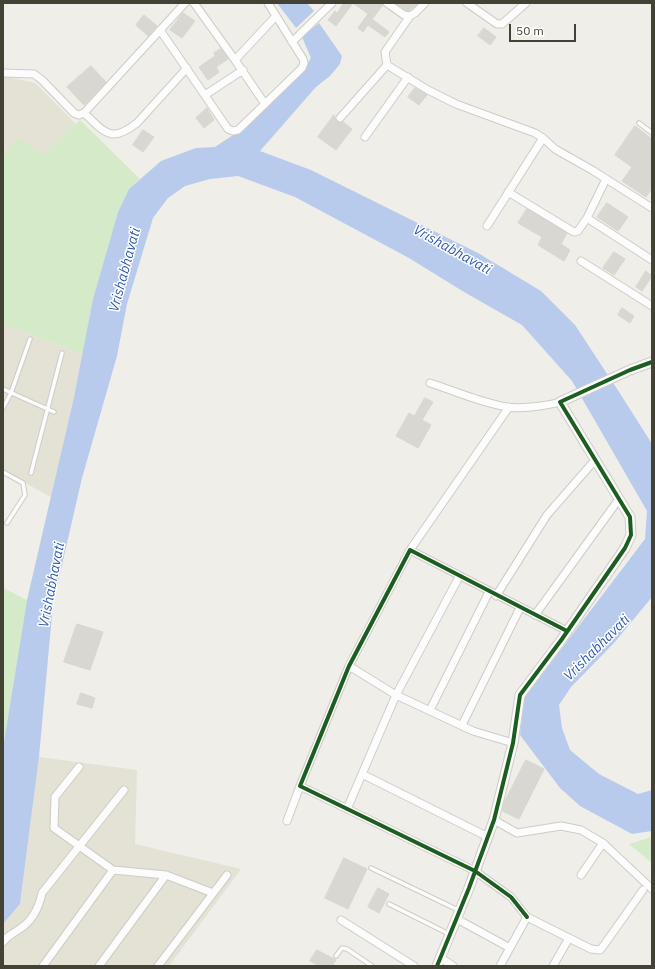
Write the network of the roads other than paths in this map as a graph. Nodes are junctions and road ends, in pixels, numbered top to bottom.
1 (185, 3) edge
2 (194, 3) edge
3 (268, 3) edge
4 (332, 3) edge
5 (387, 3) edge
6 (425, 3) edge
7 (467, 3) edge
8 (526, 3) edge
9 (276, 16) junction
10 (410, 16) junction
11 (160, 30) junction
12 (292, 42) junction
13 (235, 60) junction
14 (387, 65) junction
15 (187, 68) junction
16 (243, 70) junction
17 (3, 74) edge
18 (408, 77) junction
19 (205, 95) junction
20 (265, 104) junction
21 (84, 113) junction
22 (340, 118) dead end
23 (639, 123) dead end
24 (652, 133) edge
25 (365, 137) dead end
26 (543, 138) junction
27 (606, 179) junction
28 (508, 192) junction
29 (652, 208) edge
30 (587, 218) junction
31 (486, 226) dead end
32 (652, 260) edge
33 (581, 261) dead end
34 (652, 306) edge
35 (30, 339) dead end
36 (62, 353) dead end
37 (652, 362) edge
38 (430, 383) dead end
39 (3, 389) edge
40 (11, 393) junction
41 (562, 402) junction
42 (509, 407) junction
43 (3, 408) edge
44 (48, 409) junction
45 (54, 412) dead end
46 (595, 460) junction
47 (3, 472) edge
48 (31, 474) dead end
49 (619, 499) junction
50 (8, 523) dead end
51 (410, 550) junction
52 (459, 577) junction
53 (489, 592) junction
54 (496, 596) junction
55 (520, 608) junction
56 (535, 615) junction
57 (567, 631) junction
58 (349, 666) junction
59 (396, 695) junction
60 (430, 710) junction
61 (462, 725) junction
62 (513, 743) junction
63 (79, 767) dead end
64 (362, 774) junction
65 (300, 786) junction
66 (124, 790) dead end
67 (347, 809) junction
68 (494, 820) junction
69 (287, 821) dead end
70 (488, 837) junction
71 (603, 843) junction
72 (79, 846) junction
73 (371, 868) dead end
74 (114, 870) junction
75 (475, 871) junction
76 (227, 874) dead end
77 (166, 875) junction
78 (581, 875) dead end
79 (652, 889) edge
80 (643, 890) dead end
81 (213, 893) junction
82 (389, 904) dead end
83 (458, 915) junction
84 (527, 917) junction
85 (341, 920) dead end
86 (450, 935) junction
87 (569, 938) junction
88 (3, 942) edge
89 (510, 948) junction
90 (336, 956) dead end
91 (439, 962) edge
92 (43, 966) edge
93 (99, 966) edge
94 (158, 966) edge
95 (372, 966) edge
96 (414, 966) edge
97 (453, 966) edge
98 (500, 966) edge
99 (553, 966) edge

1 - 11 street
2 - 13 street
3 - 9 street
4 - 12 street
5 - 10 street
6 - 10 street
7 - 8 street
9 - 12 street
9 - 13 street
10 - 14 street
11 - 15 street
11 - 21 street
12 - 20 street
13 - 16 street
14 - 18 street
14 - 22 street
15 - 19 street
15 - 21 street
16 - 19 street
16 - 20 street
17 - 21 street
18 - 25 street
18 - 26 street
19 - 20 street
23 - 24 lane
26 - 27 street
26 - 28 street
27 - 29 street
27 - 30 street
28 - 30 street
28 - 31 street
30 - 32 street
33 - 34 street
35 - 40 lane
36 - 44 lane
37 - 41 street
38 - 42 street
39 - 40 lane
40 - 43 lane
40 - 44 lane
41 - 42 street
41 - 46 street
42 - 51 street
44 - 45 lane
44 - 48 lane
46 - 49 street
46 - 54 street
47 - 50 lane
49 - 56 street
49 - 57 street
51 - 52 street
51 - 58 street
52 - 53 street
52 - 59 street
53 - 54 street
53 - 60 street
54 - 55 street
55 - 56 street
55 - 61 street
56 - 57 street
57 - 62 street
58 - 59 street
58 - 65 street
59 - 60 street
59 - 64 street
60 - 61 street
61 - 62 street
62 - 68 street
63 - 72 street
64 - 67 street
64 - 70 street
65 - 67 street
65 - 69 street
66 - 72 street
67 - 75 street
68 - 70 street
68 - 71 street
70 - 75 street
71 - 78 street
71 - 79 street
72 - 74 street
72 - 88 street
73 - 83 lane
74 - 77 street
74 - 92 street
75 - 83 street
75 - 84 street
76 - 81 street
77 - 81 street
77 - 93 street
80 - 87 street
81 - 94 street
82 - 86 lane
83 - 86 street
83 - 89 street
84 - 87 street
84 - 89 street
85 - 96 street
86 - 91 street
87 - 99 street
89 - 98 street
90 - 95 lane
91 - 97 street

